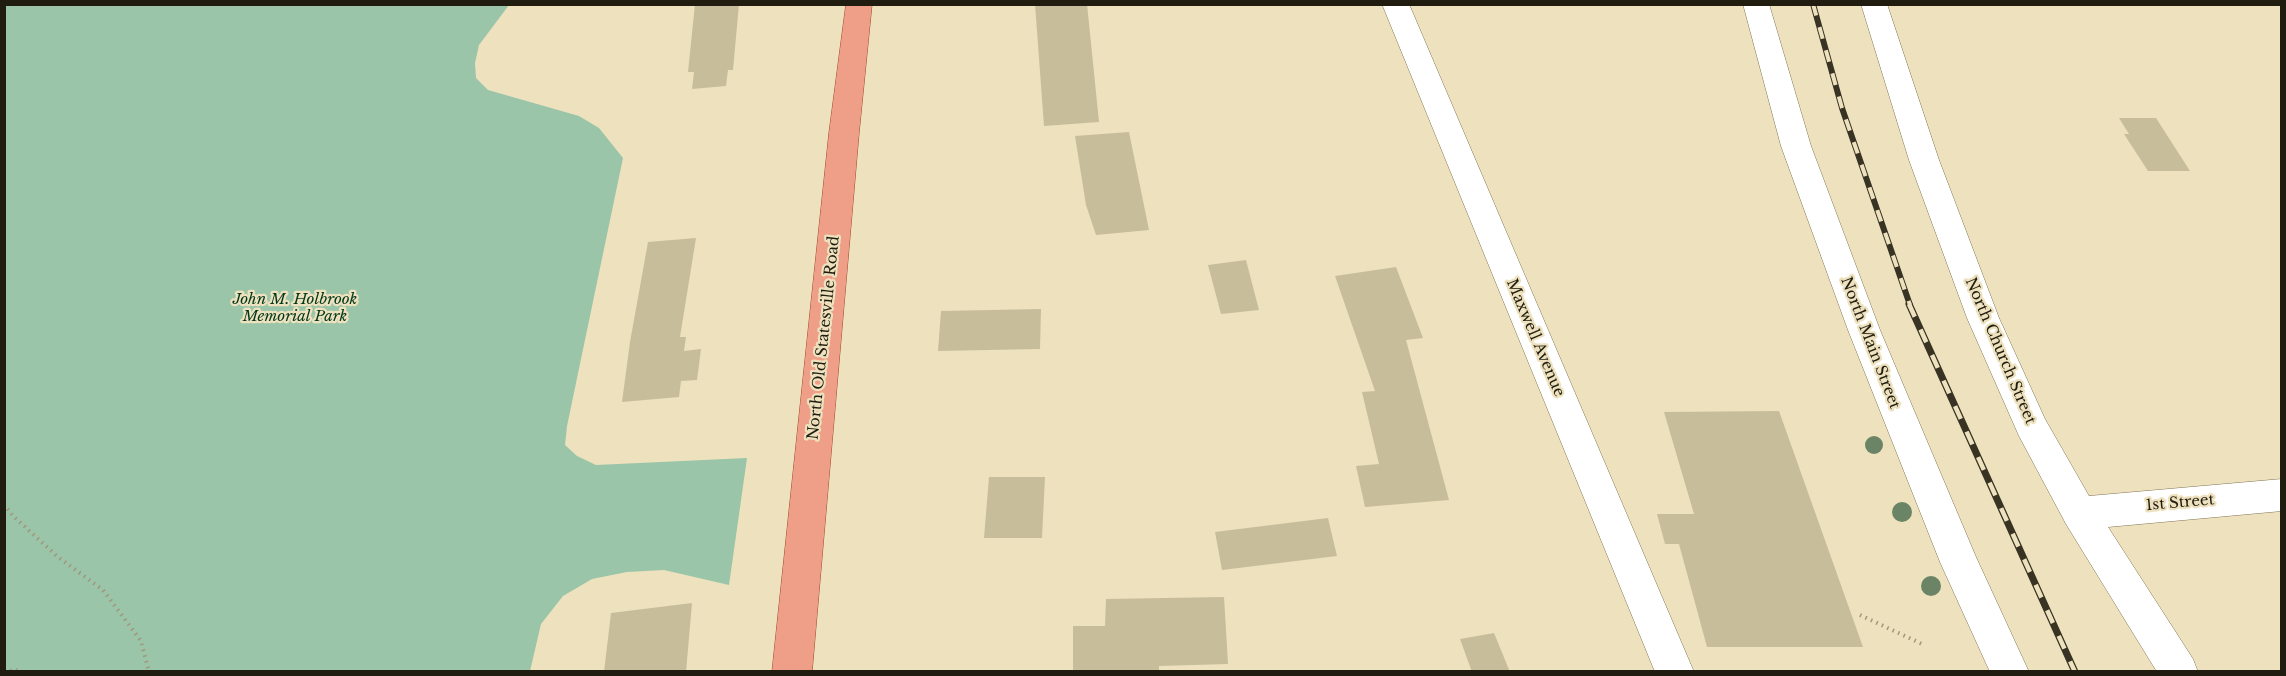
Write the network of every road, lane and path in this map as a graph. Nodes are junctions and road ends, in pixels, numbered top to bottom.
1 (859, 4) edge
2 (1395, 4) edge
3 (1756, 4) edge
4 (1874, 4) edge
5 (2282, 495) edge
6 (4, 504) edge
7 (2079, 513) junction
8 (1860, 615) dead end
9 (1922, 644) dead end
10 (21, 670) edge
11 (4, 671) edge
12 (149, 672) edge
13 (792, 672) edge
14 (1675, 672) edge
15 (2010, 672) edge
16 (2179, 672) edge

1 - 13 main road, North Old Statesville Road
2 - 14 street, Maxwell Avenue
3 - 15 street, North Main Street
4 - 7 street, North Church Street
5 - 7 street, 1st Street
6 - 12 path
7 - 16 street, North Church Street
8 - 9 path
10 - 11 path

